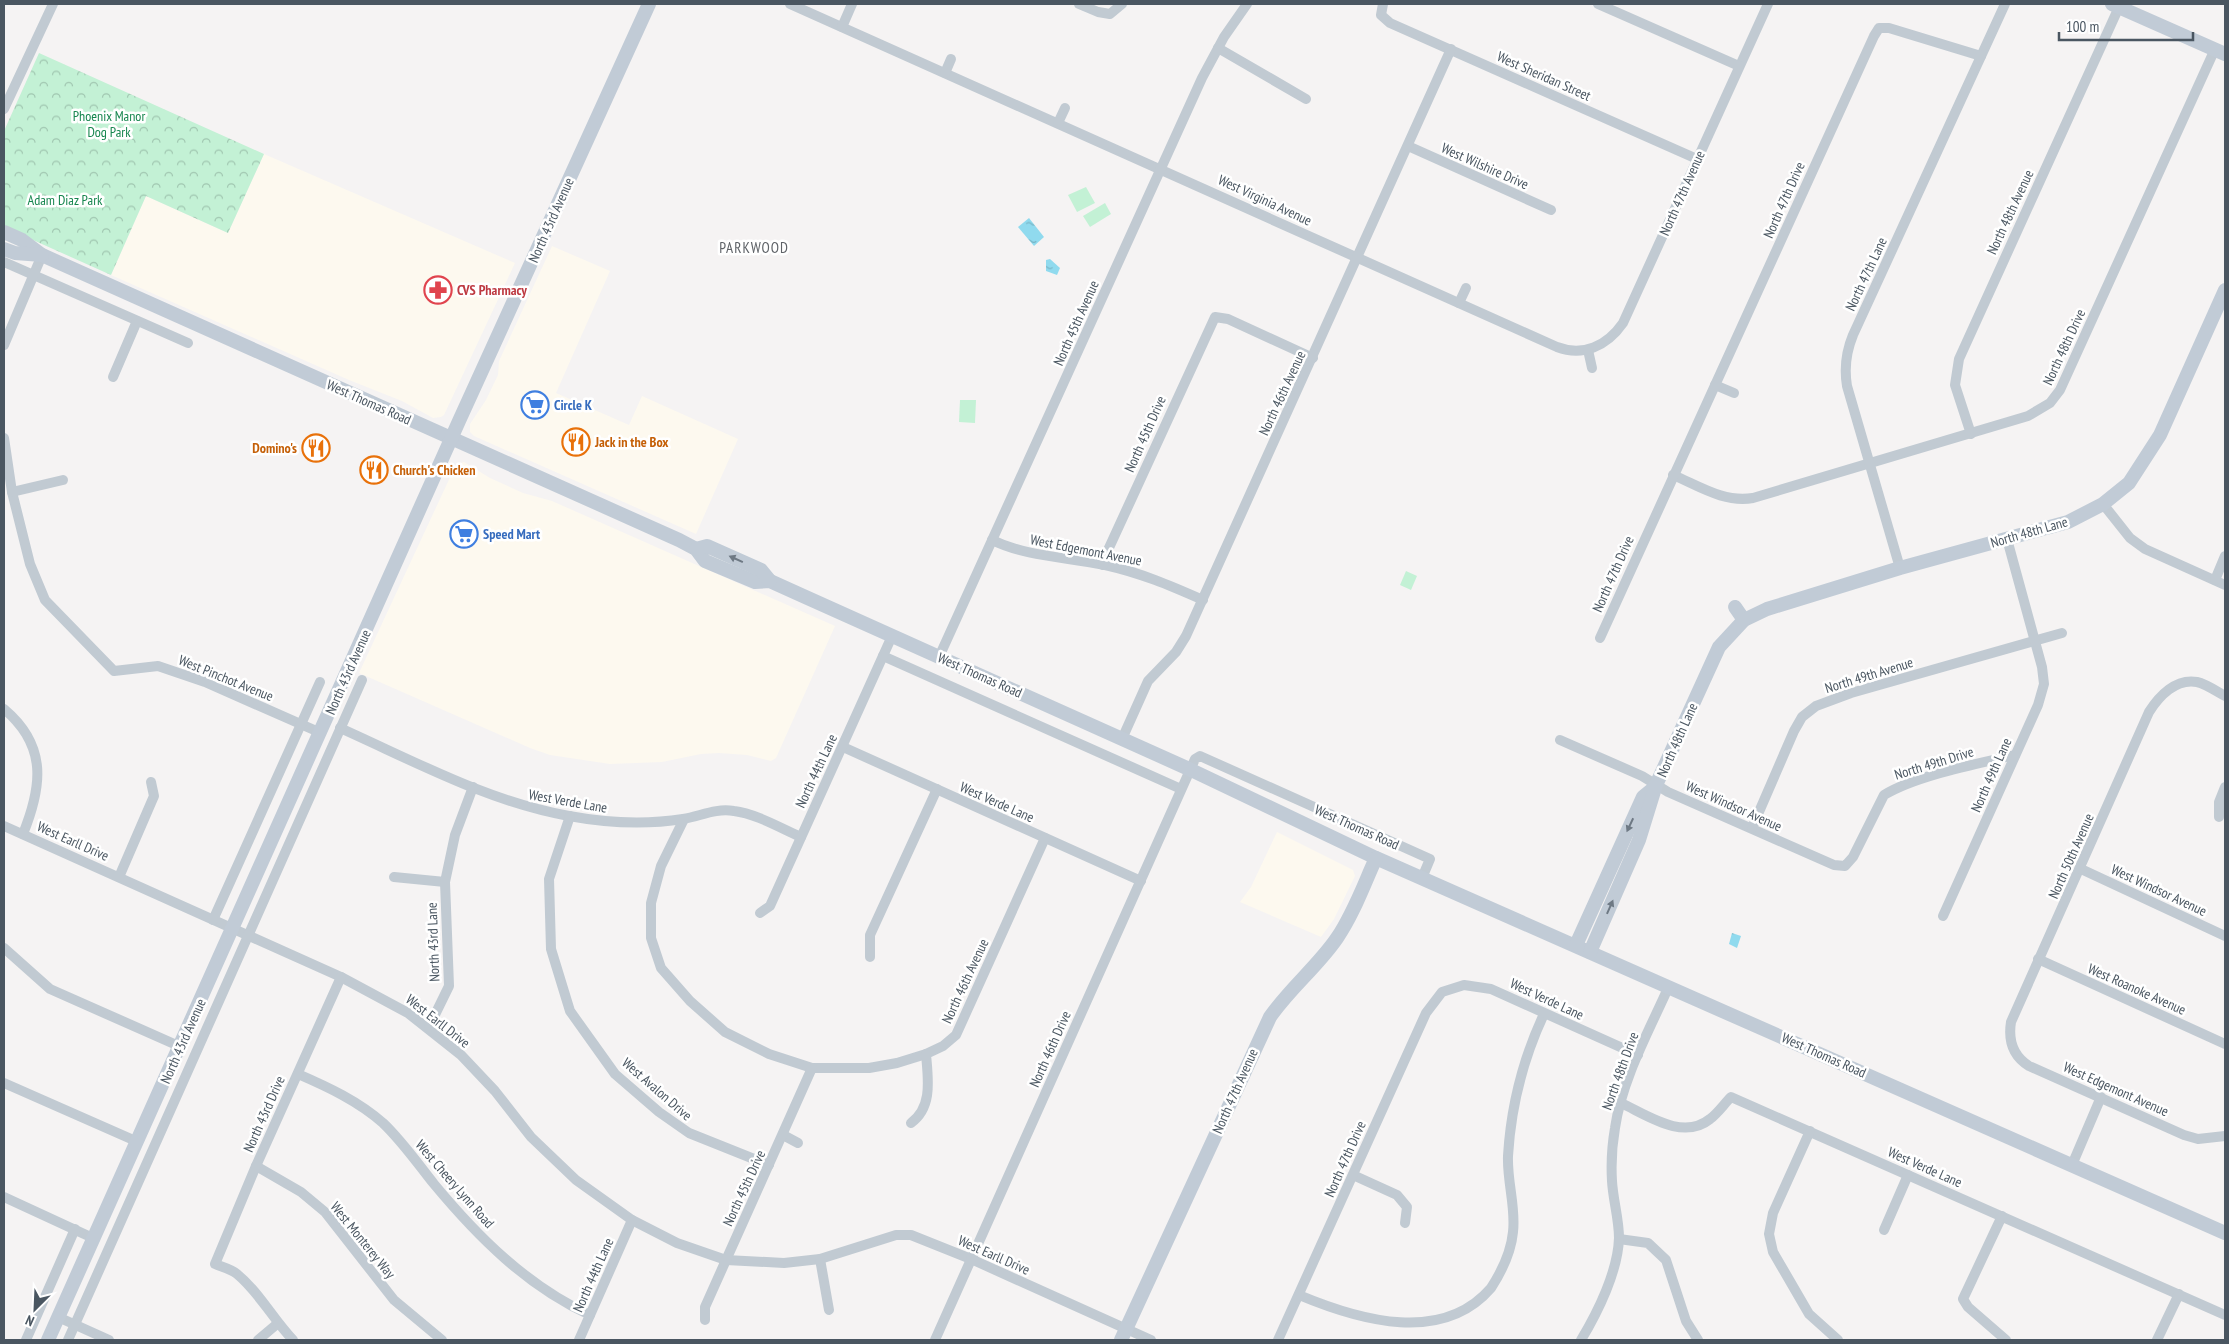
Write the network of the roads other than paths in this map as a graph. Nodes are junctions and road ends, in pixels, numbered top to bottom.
1 (53, 4) edge
2 (649, 4) edge
3 (790, 4) edge
4 (852, 4) edge
5 (1079, 4) edge
6 (1122, 4) edge
7 (1247, 4) edge
8 (1384, 4) edge
9 (1598, 4) edge
10 (1768, 4) edge
11 (2005, 4) edge
12 (2116, 5) edge
13 (842, 27) junction
14 (1218, 48) junction
15 (1451, 49) junction
16 (2220, 51) edge
17 (1981, 56) junction
18 (951, 59) dead end
19 (1740, 66) junction
20 (945, 73) junction
21 (1306, 99) dead end
22 (1065, 108) dead end
23 (4, 109) edge
24 (1058, 123) junction
25 (1408, 146) junction
26 (1697, 159) junction
27 (1162, 168) junction
28 (1551, 210) dead end
29 (4, 232) edge
30 (4, 248) edge
31 (42, 255) junction
32 (1358, 258) junction
33 (4, 262) edge
34 (34, 275) junction
35 (1466, 288) dead end
36 (2225, 290) edge
37 (1459, 303) junction
38 (138, 321) junction
39 (188, 343) dead end
40 (4, 345) edge
41 (1588, 350) junction
42 (1313, 358) junction
43 (1592, 368) dead end
44 (113, 377) dead end
45 (1715, 385) junction
46 (1734, 394) dead end
47 (1971, 434) junction
48 (4, 438) edge
49 (451, 439) junction
50 (1869, 465) junction
51 (1673, 475) junction
52 (63, 480) dead end
53 (12, 492) junction
54 (2103, 504) junction
55 (2007, 539) junction
56 (992, 540) junction
57 (2225, 556) edge
58 (1103, 564) junction
59 (1900, 568) junction
60 (2215, 580) junction
61 (2225, 585) edge
62 (1203, 600) junction
63 (1735, 607) dead end
64 (1744, 620) junction
65 (2062, 633) dead end
66 (892, 636) junction
67 (1600, 638) dead end
68 (2036, 641) junction
69 (882, 656) junction
70 (939, 657) junction
71 (362, 680) dead end
72 (320, 682) dead end
73 (2225, 696) edge
74 (4, 709) edge
75 (301, 724) junction
76 (340, 728) junction
77 (321, 733) junction
78 (1122, 739) junction
79 (1560, 740) dead end
80 (843, 747) junction
81 (2015, 754) junction
82 (1189, 769) junction
83 (151, 782) dead end
84 (1656, 785) junction
85 (473, 787) junction
86 (2225, 787) edge
87 (937, 789) junction
88 (1181, 789) junction
89 (570, 816) junction
90 (2219, 817) dead end
91 (684, 819) junction
92 (4, 826) edge
93 (1752, 828) junction
94 (23, 834) junction
95 (802, 837) junction
96 (1045, 838) junction
97 (1376, 858) junction
98 (1844, 866) joint
99 (2081, 869) junction
100 (119, 877) junction
101 (394, 877) dead end
102 (1422, 878) junction
103 (1141, 881) junction
104 (445, 882) junction
105 (760, 913) dead end
106 (1943, 916) dead end
107 (213, 920) junction
108 (233, 929) junction
109 (248, 935) junction
110 (2225, 936) edge
111 (1576, 945) junction
112 (4, 948) edge
113 (1590, 952) junction
114 (870, 957) dead end
115 (2038, 959) junction
116 (341, 977) junction
117 (1669, 986) junction
118 (1442, 992) joint
119 (1544, 1014) junction
120 (429, 1027) junction
121 (2225, 1044) edge
122 (180, 1047) junction
123 (2012, 1047) joint
124 (926, 1054) junction
125 (1638, 1055) junction
126 (812, 1068) junction
127 (298, 1074) junction
128 (4, 1083) edge
129 (2101, 1097) junction
130 (1621, 1103) junction
131 (911, 1123) dead end
132 (1810, 1131) junction
133 (783, 1135) junction
134 (2222, 1137) edge
135 (138, 1142) junction
136 (798, 1144) dead end
137 (769, 1165) junction
138 (2072, 1165) junction
139 (256, 1166) junction
140 (1908, 1175) junction
141 (1353, 1176) junction
142 (4, 1197) edge
143 (2002, 1216) junction
144 (632, 1220) junction
145 (1405, 1223) dead end
146 (75, 1229) junction
147 (1884, 1230) dead end
148 (2225, 1233) edge
149 (95, 1239) junction
150 (1619, 1239) junction
151 (820, 1259) junction
152 (971, 1259) junction
153 (726, 1260) junction
154 (2179, 1294) junction
155 (1299, 1295) junction
156 (829, 1310) dead end
157 (590, 1315) junction
158 (2225, 1315) edge
159 (58, 1317) junction
160 (705, 1320) dead end
161 (277, 1324) junction
162 (74, 1325) junction
163 (1124, 1335) edge
164 (26, 1340) edge
165 (48, 1340) edge
166 (68, 1340) edge
167 (109, 1340) edge
168 (258, 1340) edge
169 (293, 1340) edge
170 (442, 1340) edge
171 (579, 1340) edge
172 (935, 1340) edge
173 (1151, 1340) edge
174 (1278, 1340) edge
175 (1581, 1340) edge
176 (1698, 1340) edge
177 (1838, 1340) edge
178 (2006, 1340) edge
179 (2157, 1340) edge

1 - 23 street
2 - 49 main road, North 43rd Avenue
3 - 13 street, West Virginia Avenue
4 - 13 street
5 - 6 street
7 - 14 street, North 45th Avenue
8 - 15 street, West Sheridan Street
9 - 19 street
10 - 19 street, North 47th Avenue
11 - 17 street, North 47th Lane
12 - 16 main road
12 - 47 street, North 48th Avenue
13 - 20 street, West Virginia Avenue
14 - 21 street
14 - 27 street, North 45th Avenue
15 - 25 street, North 46th Avenue
15 - 26 street, West Sheridan Street
16 - 47 street, North 48th Drive
17 - 45 street, North 47th Drive
17 - 50 street, North 47th Lane
18 - 20 street
19 - 26 street, North 47th Avenue
20 - 24 street, West Virginia Avenue
22 - 24 street
24 - 27 street, West Virginia Avenue
25 - 28 street, West Wilshire Drive
25 - 32 street, North 46th Avenue
26 - 41 street, North 47th Avenue
27 - 32 street, West Virginia Avenue
27 - 56 street, North 45th Avenue
29 - 31 main road, West Thomas Road
30 - 31 main road, West Thomas Road
31 - 34 street
31 - 49 main road, West Thomas Road
32 - 37 street, West Virginia Avenue
32 - 42 street, North 46th Avenue
33 - 34 street
34 - 38 street
34 - 40 street
35 - 37 street
36 - 54 main road, North 48th Lane
37 - 41 street, West Virginia Avenue
38 - 39 street
38 - 44 street
41 - 43 street
42 - 58 street, North 45th Drive
42 - 62 street, North 46th Avenue
45 - 46 street
45 - 51 street, North 47th Drive
47 - 50 street, North 48th Drive
48 - 53 street, West Pinchot Avenue
49 - 66 main road, West Thomas Road
49 - 77 main road, North 43rd Avenue
50 - 51 street, North 48th Drive
50 - 59 street, North 47th Lane
51 - 67 street, North 47th Drive
52 - 53 street
53 - 75 street, West Pinchot Avenue
54 - 55 main road, North 48th Lane
54 - 60 street
55 - 59 main road, North 48th Lane
55 - 68 street, North 49th Lane
56 - 58 street, West Edgemont Avenue
56 - 70 street, North 45th Avenue
57 - 60 street
58 - 62 street, West Edgemont Avenue
59 - 64 main road, North 48th Lane
60 - 61 street
62 - 78 street, North 46th Avenue
63 - 64 main road
64 - 84 main road, North 48th Lane
65 - 68 street
66 - 69 street, North 44th Lane
66 - 70 main road, West Thomas Road
68 - 81 street, North 49th Lane
68 - 93 street, North 49th Avenue
69 - 80 street, North 44th Lane
69 - 88 street, West Thomas Road
70 - 78 main road, West Thomas Road
71 - 76 street, North 43rd Avenue
72 - 75 street, North 43rd Avenue
73 - 99 street, North 50th Avenue
74 - 94 street
75 - 77 street, West Pinchot Avenue
75 - 107 street, North 43rd Avenue
76 - 85 street, West Verde Lane
76 - 109 street, North 43rd Avenue
77 - 108 main road, North 43rd Avenue
78 - 82 main road, West Thomas Road
79 - 84 street, West Windsor Avenue
80 - 87 street, West Verde Lane
80 - 95 street, North 44th Lane
81 - 98 street, North 49th Drive
81 - 106 street, North 49th Lane
82 - 88 street, North 46th Drive
82 - 97 main road, West Thomas Road
82 - 102 street, West Thomas Road
83 - 100 street
84 - 93 street, West Windsor Avenue
84 -> 111 main road, North 48th Lane
113 -> 84 main road, North 48th Lane
85 - 89 street, West Verde Lane
85 - 104 street, North 43rd Lane
86 - 90 street
87 - 96 street, West Verde Lane
87 - 114 street
88 - 103 street, North 46th Drive
89 - 91 street, West Verde Lane
89 - 137 street, West Avalon Drive
91 - 95 street, West Verde Lane
91 - 126 street, North 46th Avenue
92 - 94 street, West Earll Drive
93 - 98 street, West Windsor Avenue
94 - 100 street, West Earll Drive
95 - 105 street, North 44th Lane
96 - 103 street, West Verde Lane
96 - 124 street, North 46th Avenue
97 - 102 main road, West Thomas Road
97 - 163 main road, North 47th Avenue
99 - 110 street, West Windsor Avenue
99 - 115 street, North 50th Avenue
100 - 107 street, West Earll Drive
101 - 104 street, North 43rd Lane
102 - 111 main road, West Thomas Road
103 - 152 street, North 46th Drive
104 - 120 street, North 43rd Lane
107 - 108 street, West Earll Drive
108 - 109 street, West Earll Drive
108 - 122 main road, North 43rd Avenue
109 - 116 street, West Earll Drive
109 - 162 street, North 43rd Avenue
111 - 113 main road, West Thomas Road
112 - 122 street
113 - 117 main road, West Thomas Road
115 - 121 street, West Roanoke Avenue
115 - 123 street, North 50th Avenue
116 - 120 street, West Earll Drive
116 - 127 street, North 43rd Drive
117 - 125 street, North 48th Drive
117 - 138 main road, West Thomas Road
118 - 119 street, West Verde Lane
118 - 141 street, North 47th Drive
119 - 125 street, West Verde Lane
119 - 155 street
120 - 144 street, West Earll Drive
122 - 135 main road, North 43rd Avenue
123 - 129 street, West Edgemont Avenue
124 - 126 street, North 46th Avenue
124 - 131 street
125 - 130 street, North 48th Drive
126 - 133 street, North 45th Drive
127 - 139 street, North 43rd Drive
127 - 157 street, West Cheery Lynn Road
128 - 135 street
129 - 134 street, West Edgemont Avenue
129 - 138 street
130 - 132 street, West Verde Lane
130 - 150 street, North 48th Drive
132 - 140 street, West Verde Lane
132 - 177 street
133 - 136 street
133 - 137 street, North 45th Drive
135 - 149 main road, North 43rd Avenue
137 - 153 street, North 45th Drive
138 - 148 main road, West Thomas Road
139 - 161 street, North 43rd Drive
139 - 170 street, West Monterey Way
140 - 143 street, West Verde Lane
140 - 147 street
141 - 145 street
141 - 155 street, North 47th Drive
142 - 146 street
143 - 154 street, West Verde Lane
143 - 178 street
144 - 153 street, West Earll Drive
144 - 157 street, North 44th Lane
146 - 149 street
146 - 164 street
149 - 159 main road, North 43rd Avenue
150 - 175 street, North 48th Drive
150 - 176 street
151 - 152 street, West Earll Drive
151 - 153 street, West Earll Drive
151 - 156 street
152 - 163 street, West Earll Drive
152 - 172 street, North 46th Drive
153 - 160 street, North 45th Drive
154 - 158 street, West Verde Lane
154 - 179 street
155 - 174 street, North 47th Drive
157 - 171 street, North 44th Lane
159 - 162 street
159 - 165 main road, North 43rd Avenue
161 - 168 street
161 - 169 street
162 - 166 street, North 43rd Avenue
162 - 167 street
163 - 173 street, West Earll Drive

